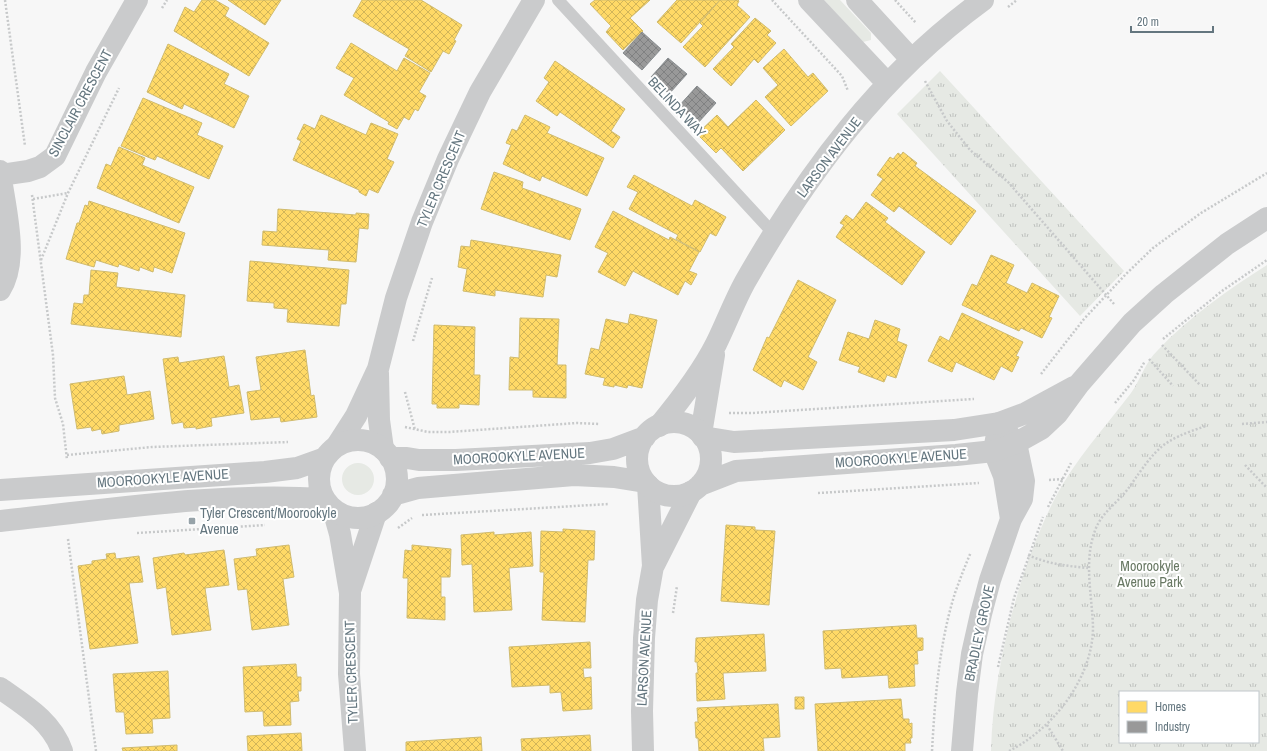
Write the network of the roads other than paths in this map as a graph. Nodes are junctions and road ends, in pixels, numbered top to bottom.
1 (137, 0) edge
2 (534, 0) edge
3 (558, 0) edge
4 (809, 0) edge
5 (857, 0) edge
6 (983, 0) edge
7 (911, 59) junction
8 (887, 83) junction
9 (0, 171) edge
10 (0, 175) edge
11 (1267, 218) edge
12 (774, 234) junction
13 (0, 290) edge
14 (715, 346) junction
15 (378, 369) junction
16 (1079, 384) junction
17 (999, 422) junction
18 (652, 431) junction
19 (702, 436) junction
20 (1016, 443) junction
21 (994, 450) junction
22 (332, 451) junction
23 (387, 454) junction
24 (1014, 481) junction
25 (646, 484) junction
26 (696, 488) junction
27 (0, 490) edge
28 (393, 495) junction
29 (328, 504) junction
30 (376, 513) junction
31 (0, 521) edge
32 (653, 566) junction
33 (350, 593) junction
34 (0, 688) edge
35 (62, 751) edge
36 (355, 751) edge
37 (643, 751) edge
38 (962, 751) edge

1 - 10 street, SINCLAIR CRESCENT
2 - 15 street, TYLER CRESCENT
3 - 12 lane, BELINDA WAY
4 - 8 street
5 - 7 street
6 - 7 street, LARSON AVENUE
7 - 8 street, LARSON AVENUE
8 - 12 street, LARSON AVENUE
9 - 10 street
10 - 13 street
11 - 16 street, MOOROOKYLE AVENUE
12 - 14 street, LARSON AVENUE
14 - 18 street, LARSON AVENUE
14 - 19 street, LARSON AVENUE
15 - 22 street, TYLER CRESCENT
15 - 23 street, TYLER CRESCENT
16 - 17 street, MOOROOKYLE AVENUE
16 - 20 street, MOOROOKYLE AVENUE
17 - 19 street, MOOROOKYLE AVENUE
17 - 20 street, BRADLEY GROVE
17 - 21 street, BRADLEY GROVE
18 - 19 street
18 - 23 street, MOOROOKYLE AVENUE
18 - 25 street
19 - 26 street
20 - 21 street, MOOROOKYLE AVENUE
20 - 24 street, BRADLEY GROVE
21 - 24 street, BRADLEY GROVE
21 - 26 street, MOOROOKYLE AVENUE
22 - 23 street
22 - 27 street, MOOROOKYLE AVENUE
22 - 29 street
23 - 28 street
24 - 38 street, BRADLEY GROVE
25 - 26 street
25 - 28 street, MOOROOKYLE AVENUE
25 - 32 street, LARSON AVENUE
26 - 32 street, LARSON AVENUE
28 - 30 street
29 - 30 street
29 - 31 street, MOOROOKYLE AVENUE
29 - 33 street, TYLER CRESCENT
30 - 33 street, TYLER CRESCENT
32 - 37 street, LARSON AVENUE
33 - 36 street, TYLER CRESCENT
34 - 35 street

